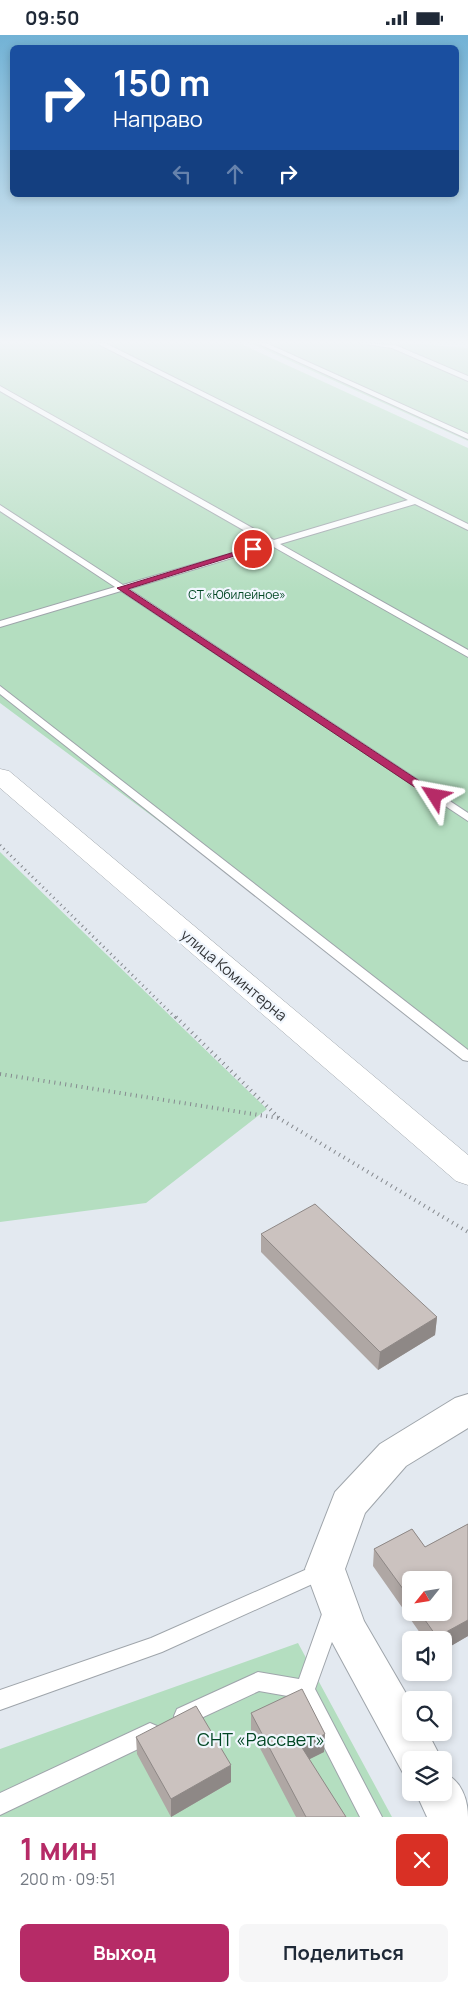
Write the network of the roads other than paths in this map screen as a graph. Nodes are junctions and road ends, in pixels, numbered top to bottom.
1 (67, 426) edge
2 (265, 426) edge
3 (444, 426) edge
4 (468, 437) edge
5 (415, 501) junction
6 (0, 507) edge
7 (468, 527) edge
8 (272, 543) junction
9 (121, 588) junction
10 (0, 624) edge
11 (468, 654) edge
12 (0, 689) edge
13 (0, 776) edge
14 (468, 818) edge
15 (468, 1057) edge
16 (468, 1173) edge
17 (468, 1409) edge
18 (331, 1585) junction
19 (304, 1691) junction
20 (0, 1700) edge
21 (415, 1751) edge
22 (442, 1801) edge
23 (0, 1804) edge
24 (371, 1817) edge
25 (451, 1817) edge

1 - 8 lane
2 - 5 lane
3 - 4 lane
5 - 7 lane
5 - 8 lane
6 - 9 lane
8 - 9 lane
8 - 11 lane
9 - 10 lane
9 - 14 lane
12 - 15 lane
13 - 16 street, улица Коминтерна
17 - 18 street
18 - 19 lane
18 - 20 lane
18 - 21 street
19 - 23 lane
19 - 24 lane
22 - 25 street

